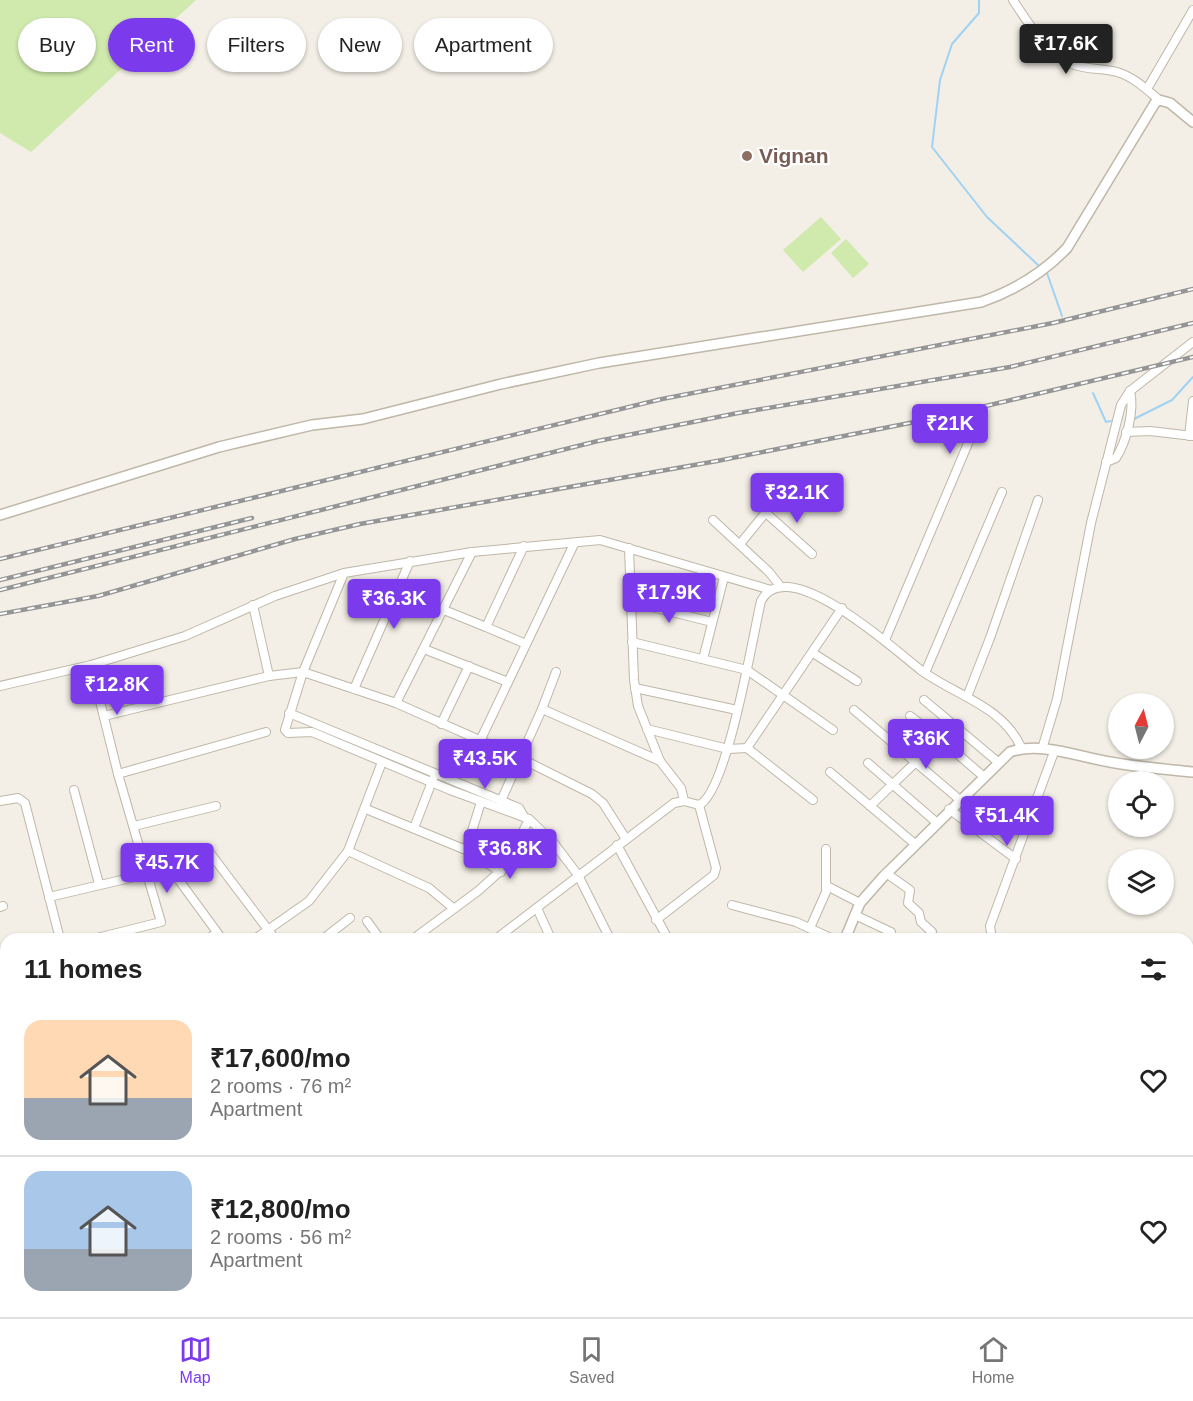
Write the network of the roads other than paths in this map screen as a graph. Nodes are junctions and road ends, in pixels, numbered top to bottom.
1 (1013, 0) edge
2 (1193, 10) edge
3 (1147, 89) junction
4 (1159, 100) junction
5 (1193, 122) edge
6 (1193, 342) edge
7 (1130, 391) junction
8 (1193, 400) edge
9 (1192, 414) edge
10 (1126, 432) junction
11 (1191, 436) edge
12 (969, 441) dead end
13 (1106, 462) junction
14 (789, 484) dead end
15 (1002, 492) dead end
16 (1038, 500) dead end
17 (766, 513) junction
18 (0, 515) edge
19 (713, 520) dead end
20 (574, 544) junction
21 (740, 544) junction
22 (524, 546) junction
23 (629, 548) junction
24 (472, 552) junction
25 (812, 554) dead end
26 (410, 561) junction
27 (344, 573) junction
28 (724, 577) junction
29 (781, 588) junction
30 (771, 590) junction
31 (632, 602) junction
32 (253, 605) junction
33 (842, 608) junction
34 (444, 610) junction
35 (712, 622) junction
36 (486, 627) junction
37 (885, 640) junction
38 (632, 642) junction
39 (526, 644) junction
40 (424, 649) junction
41 (813, 653) junction
42 (703, 659) junction
43 (91, 665) junction
44 (469, 666) junction
45 (747, 670) junction
46 (303, 672) junction
47 (556, 672) dead end
48 (925, 673) junction
49 (269, 676) junction
50 (857, 681) dead end
51 (508, 682) junction
52 (0, 686) edge
53 (635, 688) junction
54 (354, 689) junction
55 (784, 696) junction
56 (967, 697) junction
57 (924, 700) dead end
58 (396, 703) junction
59 (542, 709) junction
60 (737, 710) junction
61 (854, 710) dead end
62 (289, 713) junction
63 (104, 716) junction
64 (910, 716) dead end
65 (441, 724) junction
66 (647, 729) junction
67 (833, 730) dead end
68 (266, 732) dead end
69 (940, 740) junction
70 (480, 741) junction
71 (1021, 747) junction
72 (747, 748) junction
73 (728, 749) junction
74 (1042, 749) junction
75 (1054, 752) junction
76 (520, 759) junction
77 (660, 761) junction
78 (916, 761) junction
79 (382, 762) junction
80 (998, 762) junction
81 (868, 763) dead end
82 (830, 772) dead end
83 (1193, 772) edge
84 (118, 774) junction
85 (435, 774) junction
86 (983, 776) junction
87 (431, 783) junction
88 (892, 785) junction
89 (74, 790) dead end
90 (813, 800) dead end
91 (960, 800) junction
92 (0, 801) edge
93 (501, 801) junction
94 (684, 801) junction
95 (481, 802) junction
96 (699, 805) junction
97 (216, 806) dead end
98 (870, 806) junction
99 (366, 808) junction
100 (949, 809) junction
101 (526, 817) junction
102 (936, 822) junction
103 (134, 826) junction
104 (414, 828) junction
105 (626, 838) junction
106 (915, 844) junction
107 (617, 845) junction
108 (826, 849) dead end
109 (466, 850) junction
110 (348, 851) junction
111 (210, 853) dead end
112 (1016, 859) junction
113 (501, 872) junction
114 (886, 873) junction
115 (147, 874) junction
116 (578, 875) junction
117 (99, 884) junction
118 (827, 886) junction
119 (49, 897) junction
120 (860, 903) junction
121 (732, 905) dead end
122 (453, 908) junction
123 (537, 909) junction
124 (855, 915) junction
125 (350, 918) dead end
126 (656, 920) junction
127 (367, 921) dead end
128 (810, 928) junction
129 (268, 930) junction
130 (58, 933) edge
131 (117, 933) edge
132 (217, 933) edge
133 (264, 933) edge
134 (270, 933) edge
135 (330, 933) edge
136 (376, 933) edge
137 (421, 933) edge
138 (504, 933) edge
139 (548, 933) edge
140 (607, 933) edge
141 (664, 933) edge
142 (819, 933) edge
143 (848, 933) edge
144 (891, 933) edge
145 (932, 933) edge
146 (990, 933) edge

1 - 3 street
2 - 3 street
3 - 4 street
4 - 5 street
4 - 18 street
6 - 7 street
7 - 10 street
7 - 13 street
8 - 9 street
9 - 11 street
10 - 11 street
10 - 13 street
12 - 37 street
13 - 74 street
14 - 17 street
15 - 48 street
16 - 56 street
17 - 21 street
17 - 25 street
19 - 21 street
20 - 22 street
20 - 23 street
20 - 39 street
21 - 29 street
22 - 24 street
22 - 36 street
23 - 28 street
23 - 31 street
24 - 26 street
24 - 34 street
26 - 27 street
26 - 54 street
27 - 32 street
27 - 46 street
28 - 30 street
28 - 35 street
29 - 30 street
29 - 33 street
30 - 45 street
31 - 35 street
31 - 38 street
32 - 43 street
32 - 49 street
33 - 37 street
33 - 41 street
34 - 36 street
34 - 40 street
35 - 42 street
36 - 39 street
37 - 48 street
38 - 42 street
38 - 53 street
39 - 51 street
40 - 44 street
40 - 58 street
41 - 50 street
41 - 55 street
42 - 45 street
43 - 52 street
43 - 63 street
44 - 51 street
44 - 65 street
45 - 55 street
45 - 60 street
46 - 49 street
46 - 54 street
46 - 62 street
47 - 59 street
48 - 56 street
49 - 63 street
51 - 70 street
53 - 60 street
53 - 66 street
54 - 58 street
55 - 67 street
55 - 72 street
56 - 71 street
57 - 80 street
58 - 65 street
59 - 76 street
59 - 77 street
60 - 73 street
61 - 78 street
62 - 79 street
62 - 85 street
63 - 84 street
64 - 69 street
65 - 70 street
66 - 73 street
66 - 77 street
68 - 84 street
69 - 78 street
69 - 86 street
70 - 76 street
71 - 74 street
71 - 80 street
72 - 73 street
72 - 90 street
73 - 96 street
74 - 75 street
75 - 83 street
75 - 112 street
76 - 93 street
76 - 105 street
77 - 94 street
78 - 88 street
78 - 91 street
79 - 87 street
79 - 99 street
80 - 86 street
81 - 88 street
82 - 98 street
84 - 103 street
85 - 87 street
85 - 93 street
86 - 91 street
87 - 95 street
87 - 104 street
88 - 98 street
88 - 102 street
89 - 117 street
91 - 100 street
92 - 119 street
93 - 101 street
94 - 96 street
94 - 105 street
95 - 101 street
95 - 109 street
96 - 126 street
97 - 103 street
98 - 106 street
99 - 104 street
99 - 110 street
100 - 102 street
100 - 112 street
101 - 113 street
101 - 116 street
102 - 106 street
103 - 115 street
104 - 109 street
105 - 107 street
106 - 114 street
107 - 116 street
107 - 126 street
108 - 118 street
109 - 113 street
110 - 122 street
110 - 129 street
111 - 129 street
112 - 146 street
113 - 122 street
114 - 120 street
114 - 145 street
115 - 117 street
115 - 131 street
115 - 132 street
116 - 123 street
116 - 140 street
117 - 119 street
118 - 120 street
118 - 128 street
119 - 130 street
120 - 124 street
121 - 128 street
122 - 137 street
123 - 138 street
123 - 139 street
124 - 143 street
124 - 144 street
125 - 135 street
126 - 141 street
127 - 136 street
128 - 142 street
129 - 133 street
129 - 134 street

